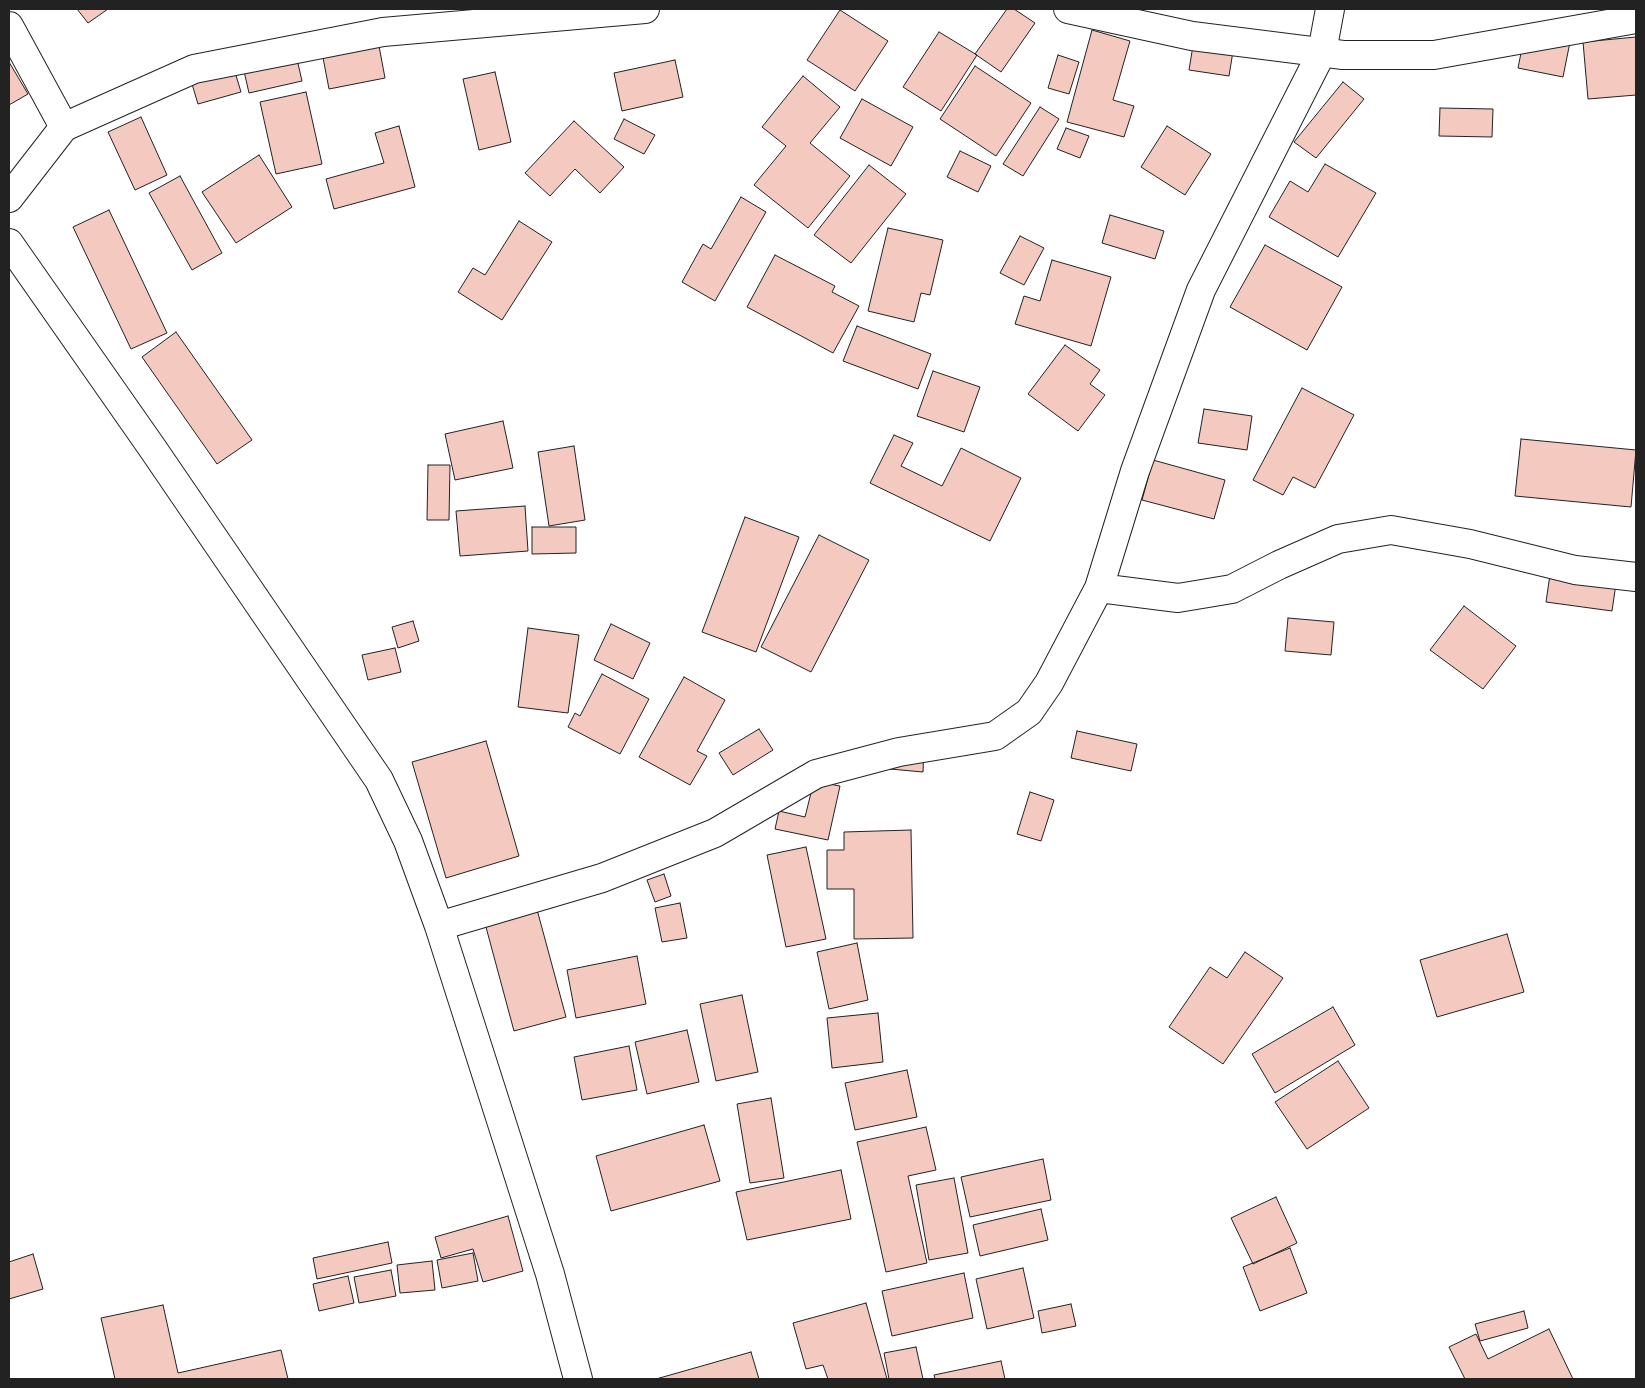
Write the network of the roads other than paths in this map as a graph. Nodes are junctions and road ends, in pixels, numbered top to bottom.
1 (645, 9) edge
2 (1068, 9) edge
3 (1330, 9) edge
4 (1636, 19) edge
5 (9, 26) edge
6 (1322, 52) junction
7 (64, 127) junction
8 (9, 198) edge
9 (9, 243) edge
10 (1636, 577) edge
11 (1099, 588) junction
12 (439, 926) junction
13 (578, 1379) edge

1 - 7 street
2 - 6 street
3 - 6 street
4 - 6 street
5 - 7 street
6 - 11 street
7 - 8 street
9 - 12 street
10 - 11 street
11 - 12 street
12 - 13 street

